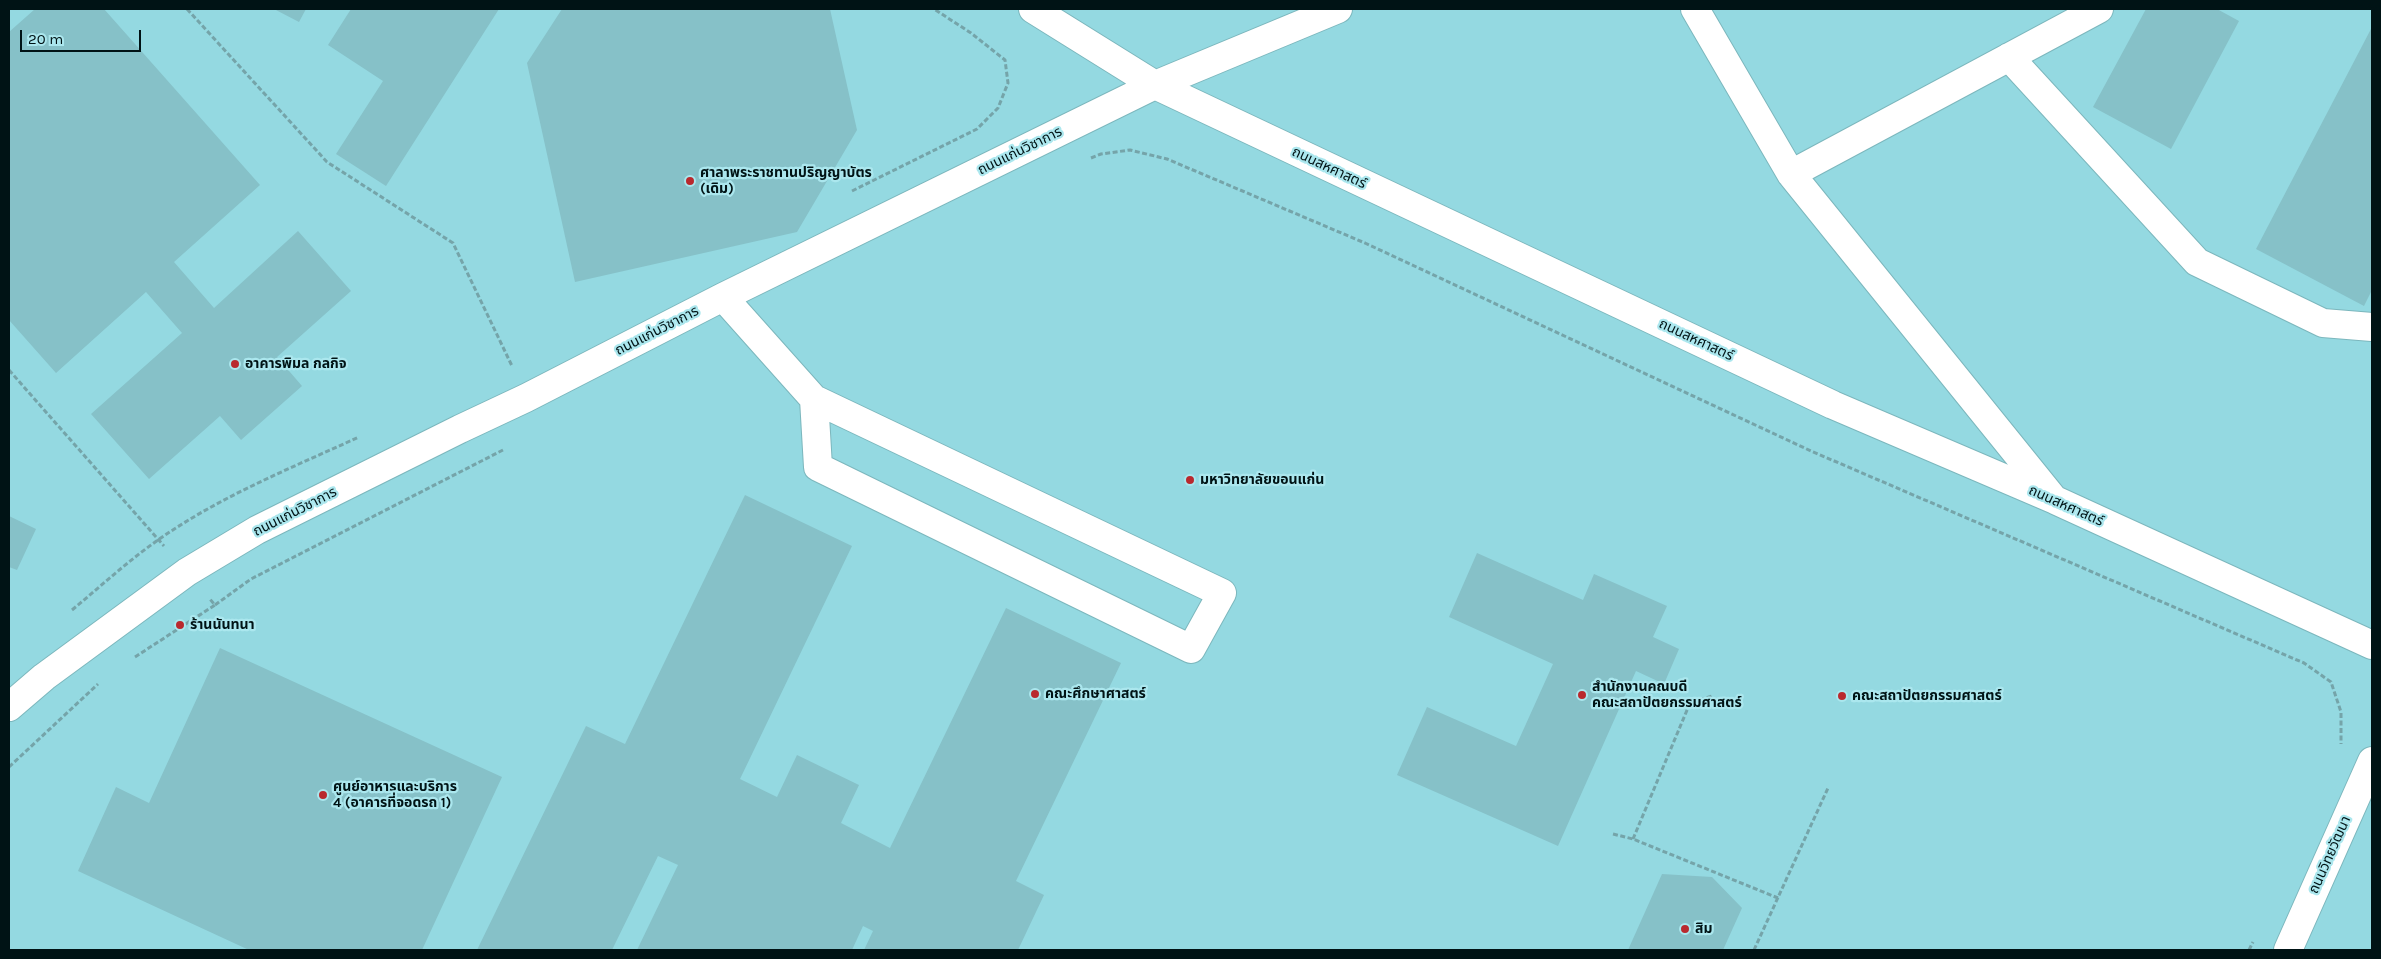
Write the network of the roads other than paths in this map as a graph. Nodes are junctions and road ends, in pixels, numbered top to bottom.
1 (1033, 9) edge
2 (1338, 9) edge
3 (1695, 9) edge
4 (2099, 9) edge
5 (2009, 57) junction
6 (1154, 86) junction
7 (1791, 174) junction
8 (723, 297) junction
9 (2372, 327) edge
10 (814, 400) junction
11 (2055, 500) junction
12 (2372, 645) edge
13 (9, 707) edge
14 (2372, 761) edge
15 (2288, 950) edge

1 - 6 street, ถนนสหศาสตร์
2 - 6 street, ถนนแก่นวิชาการ
3 - 7 street
4 - 5 street
5 - 7 street
5 - 9 street
6 - 8 street, ถนนแก่นวิชาการ
6 - 11 street, ถนนสหศาสตร์
7 - 11 street
8 - 10 street
8 - 13 street, ถนนแก่นวิชาการ
10 - 10 street
11 - 12 street, ถนนสหศาสตร์
14 - 15 street, ถนนวิทยวัฒนา

